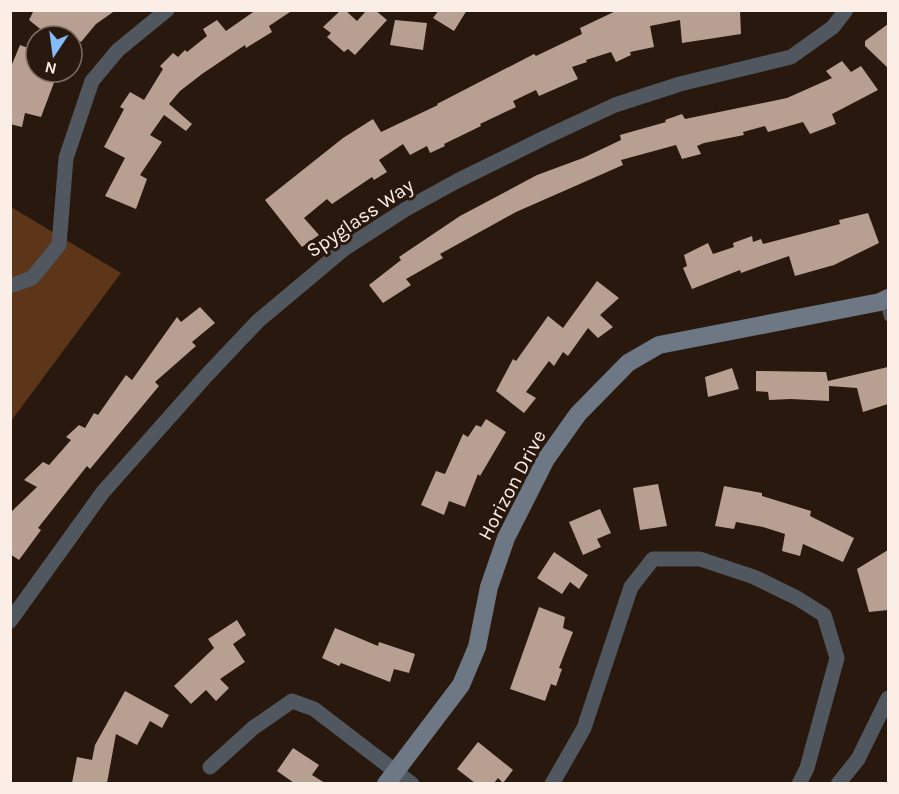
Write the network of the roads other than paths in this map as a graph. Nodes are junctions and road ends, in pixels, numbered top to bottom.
1 (167, 10) edge
2 (846, 10) edge
3 (10, 286) edge
4 (887, 305) edge
5 (10, 621) edge
6 (888, 698) edge
7 (210, 766) dead end
8 (391, 776) edge
9 (412, 783) edge
10 (552, 783) edge
11 (799, 783) edge
12 (838, 783) edge

1 - 3 street
2 - 5 street, Spyglass Way
4 - 8 street, Horizon Drive
6 - 12 street
7 - 8 street
8 - 9 street
10 - 11 street

